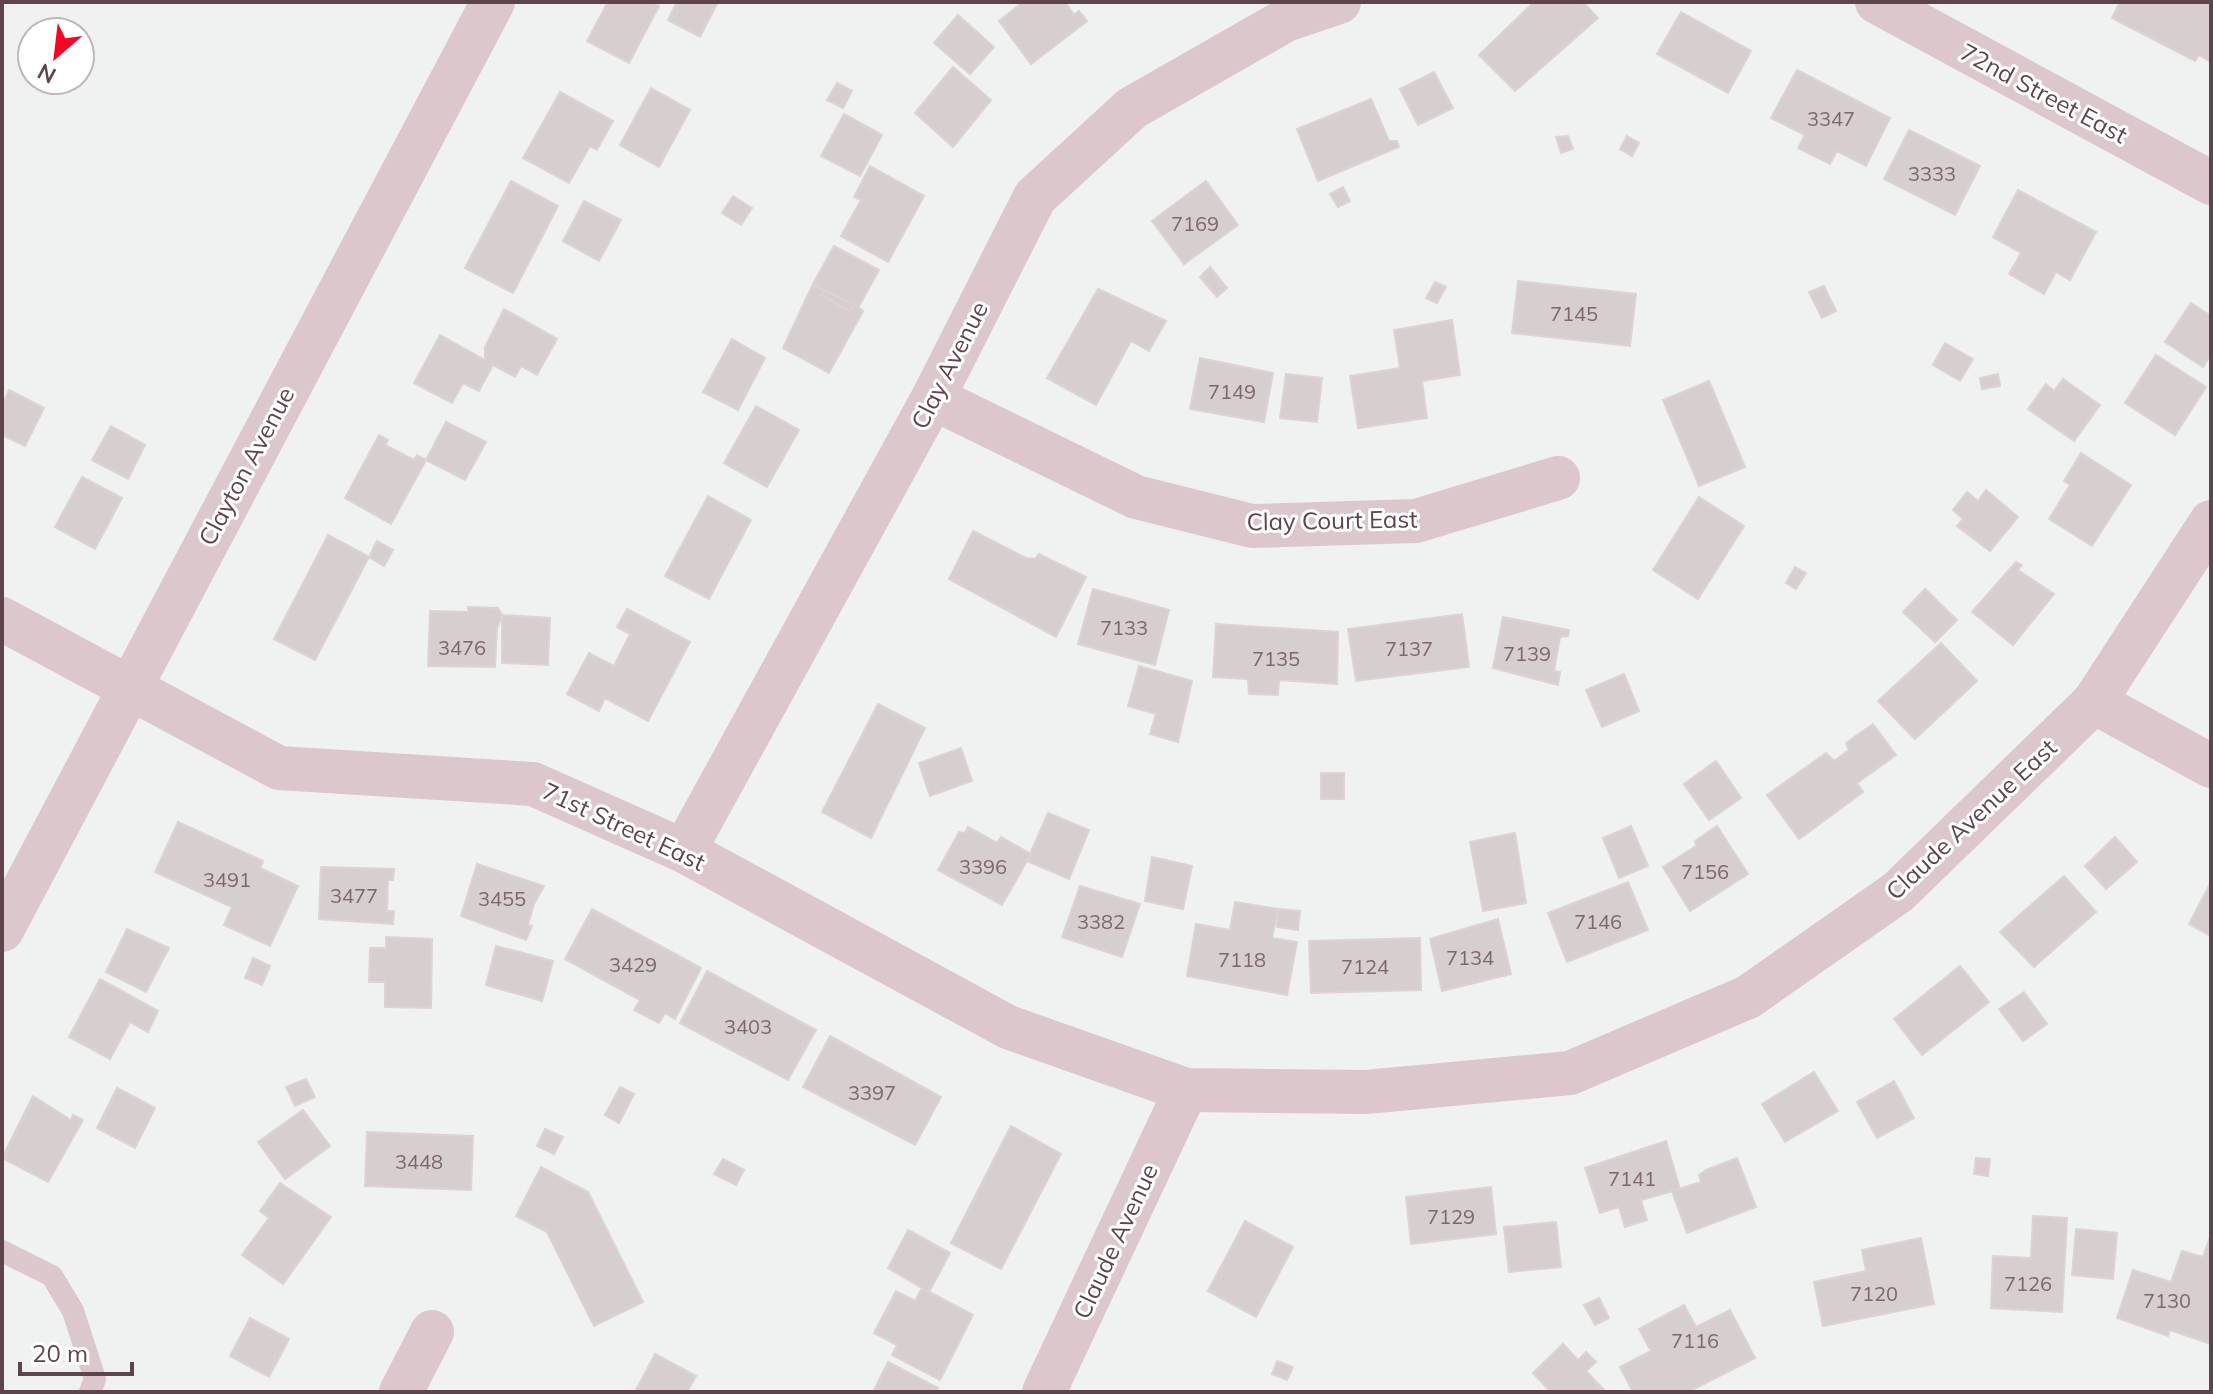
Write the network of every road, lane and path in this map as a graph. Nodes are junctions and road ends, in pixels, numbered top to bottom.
1 (493, 2) edge
2 (1339, 2) edge
3 (1877, 2) edge
4 (2211, 183) edge
5 (933, 398) junction
6 (1558, 478) dead end
7 (2211, 522) edge
8 (2, 619) edge
9 (130, 685) junction
10 (2094, 702) junction
11 (2211, 766) edge
12 (684, 851) junction
13 (2, 930) edge
14 (1186, 1090) junction
15 (2, 1251) edge
16 (432, 1332) dead end
17 (90, 1392) edge
18 (401, 1392) edge
19 (1044, 1392) edge

1 - 9 street, Clayton Avenue
2 - 5 street, Clay Avenue
3 - 4 street, 72nd Street East
5 - 6 street, Clay Court East
5 - 12 street, Clay Avenue
7 - 10 street, Claude Avenue East
8 - 9 street, 71st Street East
9 - 12 street, 71st Street East
9 - 13 street, Clayton Avenue
10 - 11 street
10 - 14 street, Claude Avenue East
12 - 14 street, 71st Street East
14 - 19 street, Claude Avenue
15 - 17 lane
16 - 18 street

